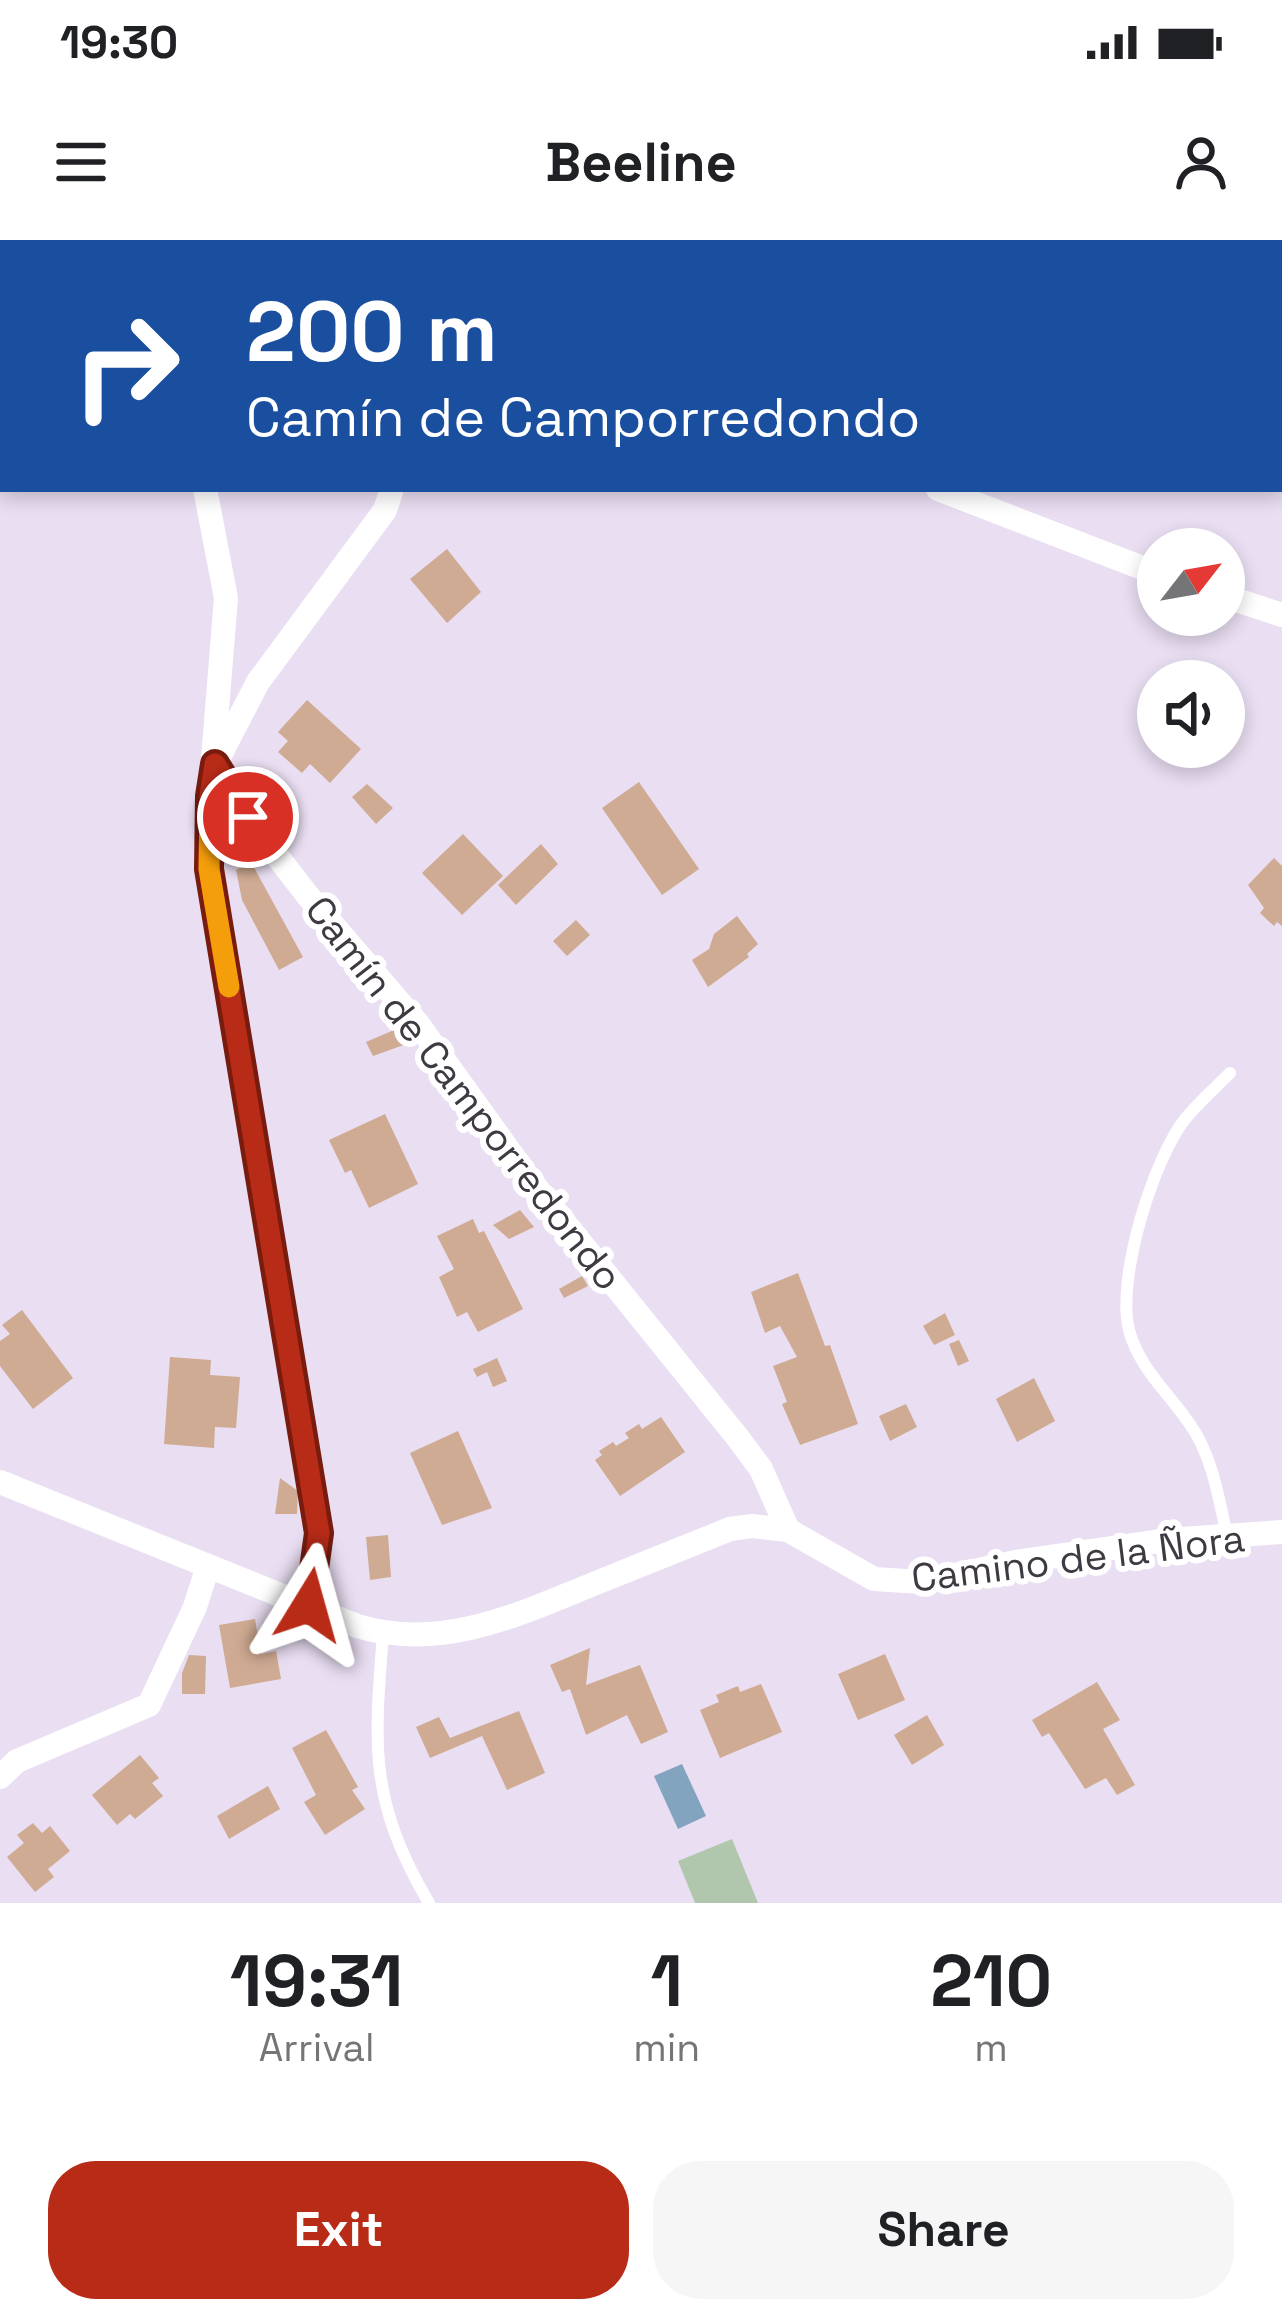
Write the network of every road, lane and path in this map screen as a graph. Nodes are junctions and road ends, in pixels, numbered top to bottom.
1 (206, 492) edge
2 (391, 492) edge
3 (946, 492) edge
4 (1137, 566) edge
5 (1245, 603) edge
6 (1282, 615) edge
7 (215, 764) junction
8 (1230, 1073) dead end
9 (0, 1482) edge
10 (788, 1530) junction
11 (1282, 1532) edge
12 (1227, 1537) junction
13 (208, 1566) junction
14 (309, 1605) junction
15 (383, 1634) junction
16 (0, 1777) edge
17 (429, 1903) edge

1 - 7 street
2 - 7 street
3 - 4 street
5 - 6 street
7 - 10 street, Camín de Camporredondo
7 - 14 street
8 - 12 lane
9 - 13 street, Camino de la Ñora
10 - 12 street, Camino de la Ñora
10 - 15 street, Camino de la Ñora
11 - 12 street, Camino de la Ñora
13 - 14 street, Camino de la Ñora
13 - 16 street
14 - 15 street, Camino de la Ñora
15 - 17 lane

